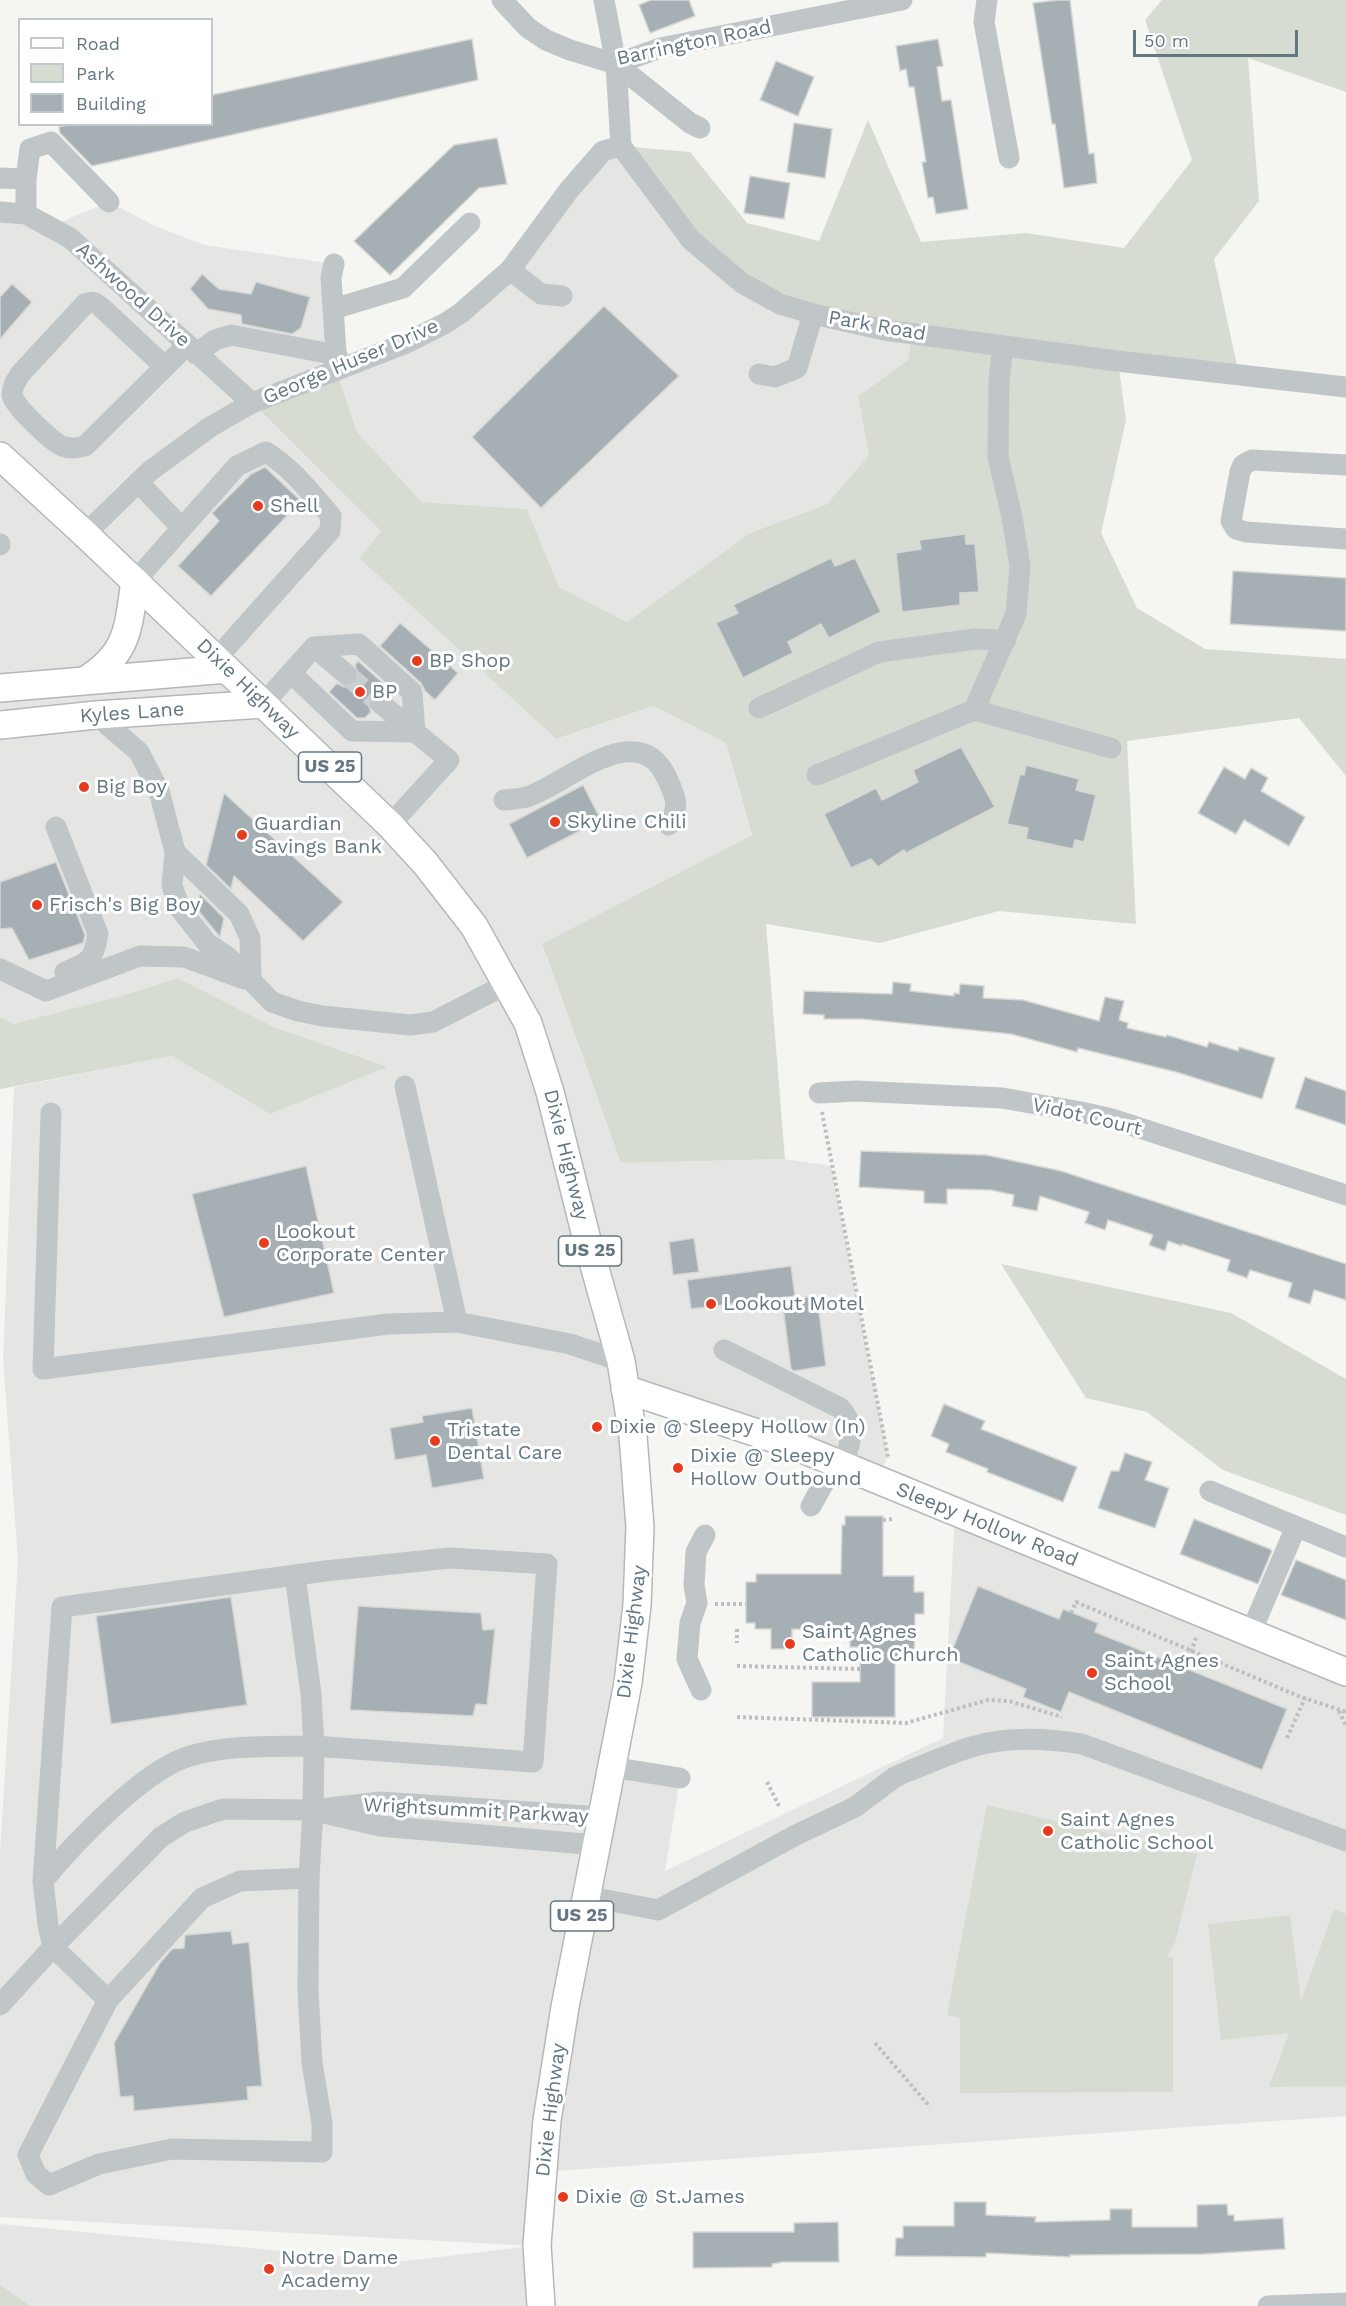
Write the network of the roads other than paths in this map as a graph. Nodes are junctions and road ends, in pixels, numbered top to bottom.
1 (502, 0) edge
2 (604, 0) edge
3 (902, 0) edge
4 (987, 0) edge
5 (616, 64) junction
6 (700, 128) dead end
7 (621, 146) junction
8 (1009, 159) dead end
9 (0, 178) edge
10 (26, 179) junction
11 (110, 202) dead end
12 (0, 212) edge
13 (26, 214) junction
14 (470, 223) dead end
15 (334, 264) dead end
16 (510, 270) junction
17 (562, 296) dead end
18 (333, 309) junction
19 (813, 314) junction
20 (1003, 346) junction
21 (191, 349) junction
22 (337, 363) junction
23 (164, 366) junction
24 (759, 374) dead end
25 (1346, 387) edge
26 (252, 403) junction
27 (0, 456) edge
28 (1346, 465) edge
29 (138, 482) junction
30 (182, 527) junction
31 (85, 534) junction
32 (1346, 538) edge
33 (135, 581) junction
34 (1006, 640) junction
35 (314, 647) junction
36 (221, 664) junction
37 (291, 673) junction
38 (346, 674) tunnel mouth
39 (86, 680) junction
40 (0, 688) edge
41 (380, 703) tunnel mouth
42 (263, 704) junction
43 (759, 708) dead end
44 (974, 710) junction
45 (96, 715) junction
46 (0, 725) edge
47 (415, 732) junction
48 (1111, 748) dead end
49 (818, 775) dead end
50 (504, 801) dead end
51 (390, 825) junction
52 (669, 825) dead end
53 (56, 827) dead end
54 (175, 852) junction
55 (0, 969) edge
56 (251, 981) junction
57 (507, 984) junction
58 (34, 985) junction
59 (405, 1086) dead end
60 (819, 1093) road end
61 (51, 1113) dead end
62 (1346, 1195) edge
63 (457, 1322) junction
64 (724, 1350) dead end
65 (621, 1361) junction
66 (625, 1389) junction
67 (839, 1465) junction
68 (1210, 1491) dead end
69 (811, 1506) dead end
70 (1296, 1527) junction
71 (705, 1535) dead end
72 (1346, 1547) edge
73 (295, 1575) junction
74 (1251, 1632) junction
75 (1346, 1672) edge
76 (701, 1689) dead end
77 (314, 1746) junction
78 (611, 1767) junction
79 (680, 1778) dead end
80 (313, 1810) junction
81 (602, 1817) junction
82 (1346, 1841) edge
83 (596, 1845) junction
84 (309, 1878) junction
85 (43, 1881) junction
86 (586, 1896) junction
87 (53, 1947) junction
88 (108, 2000) junction
89 (0, 2005) edge
90 (1346, 2303) edge
91 (541, 2306) edge
92 (1268, 2306) edge

1 - 5 street, Barrington Road
2 - 5 street
3 - 5 street, Barrington Road
4 - 8 street
5 - 6 street
5 - 7 street
7 - 16 street, George Huser Drive
7 - 19 street, Park Road
9 - 10 street
10 - 11 street
10 - 13 street
12 - 13 street, Ashwood Drive
13 - 21 street, Ashwood Drive
14 - 18 street
15 - 18 street
16 - 17 street
16 - 22 street, George Huser Drive
18 - 22 street
19 - 20 street, Park Road
19 - 24 street
20 - 25 street, Park Road
20 - 34 street
21 - 22 street
21 - 23 street
21 - 26 street, Ashwood Drive
22 - 26 street, George Huser Drive
23 - 23 street
26 - 29 street, George Huser Drive
27 - 31 main road, Dixie Highway / US 25
28 - 32 street
29 - 30 street
29 - 31 street, George Huser Drive
30 - 33 street
30 - 36 street
31 - 33 main road, Dixie Highway / US 25
33 - 36 main road, Dixie Highway / US 25
33 - 39 main road
34 - 43 street
34 - 44 street
35 - 37 street
35 - 38 street
35 - 47 street
36 - 39 main road, Kyles Lane
36 - 42 main road, Dixie Highway / US 25
37 - 42 street
37 - 47 street
39 - 40 main road, Kyles Lane
41 - 47 street
42 - 45 main road, Kyles Lane
42 - 51 main road, Dixie Highway / US 25
44 - 48 street
44 - 49 street
45 - 46 main road, Kyles Lane
45 - 54 street
47 - 51 street
50 - 52 street
51 - 57 main road, Dixie Highway / US 25
53 - 58 street
54 - 56 street
54 - 56 street
55 - 58 street
56 - 57 street
56 - 58 street
57 - 65 main road, Dixie Highway / US 25
59 - 63 street
60 - 62 street, Vidot Court
61 - 63 street
63 - 65 street
64 - 67 street
65 - 66 main road, Dixie Highway / US 25
66 - 67 main road, Sleepy Hollow Road
66 - 78 main road, Dixie Highway / US 25
67 - 69 street
67 - 74 main road, Sleepy Hollow Road
68 - 70 street
70 - 72 street
70 - 74 street
71 - 76 street
73 - 77 street
73 - 77 street
73 - 85 street
74 - 75 main road, Sleepy Hollow Road
77 - 80 street
77 - 85 street
78 - 79 street
78 - 81 main road, Dixie Highway / US 25
80 - 81 street, Wrightsummit Parkway
80 - 83 street, Wrightsummit Parkway
80 - 84 street
80 - 87 street, Wrightsummit Parkway
81 - 83 main road, Dixie Highway / US 25
82 - 86 street
83 - 86 main road, Dixie Highway / US 25
84 - 88 street
84 - 88 street
85 - 87 street
86 - 91 main road, Dixie Highway / US 25
87 - 88 street
87 - 89 street, Wrightsummit Parkway
90 - 92 street

